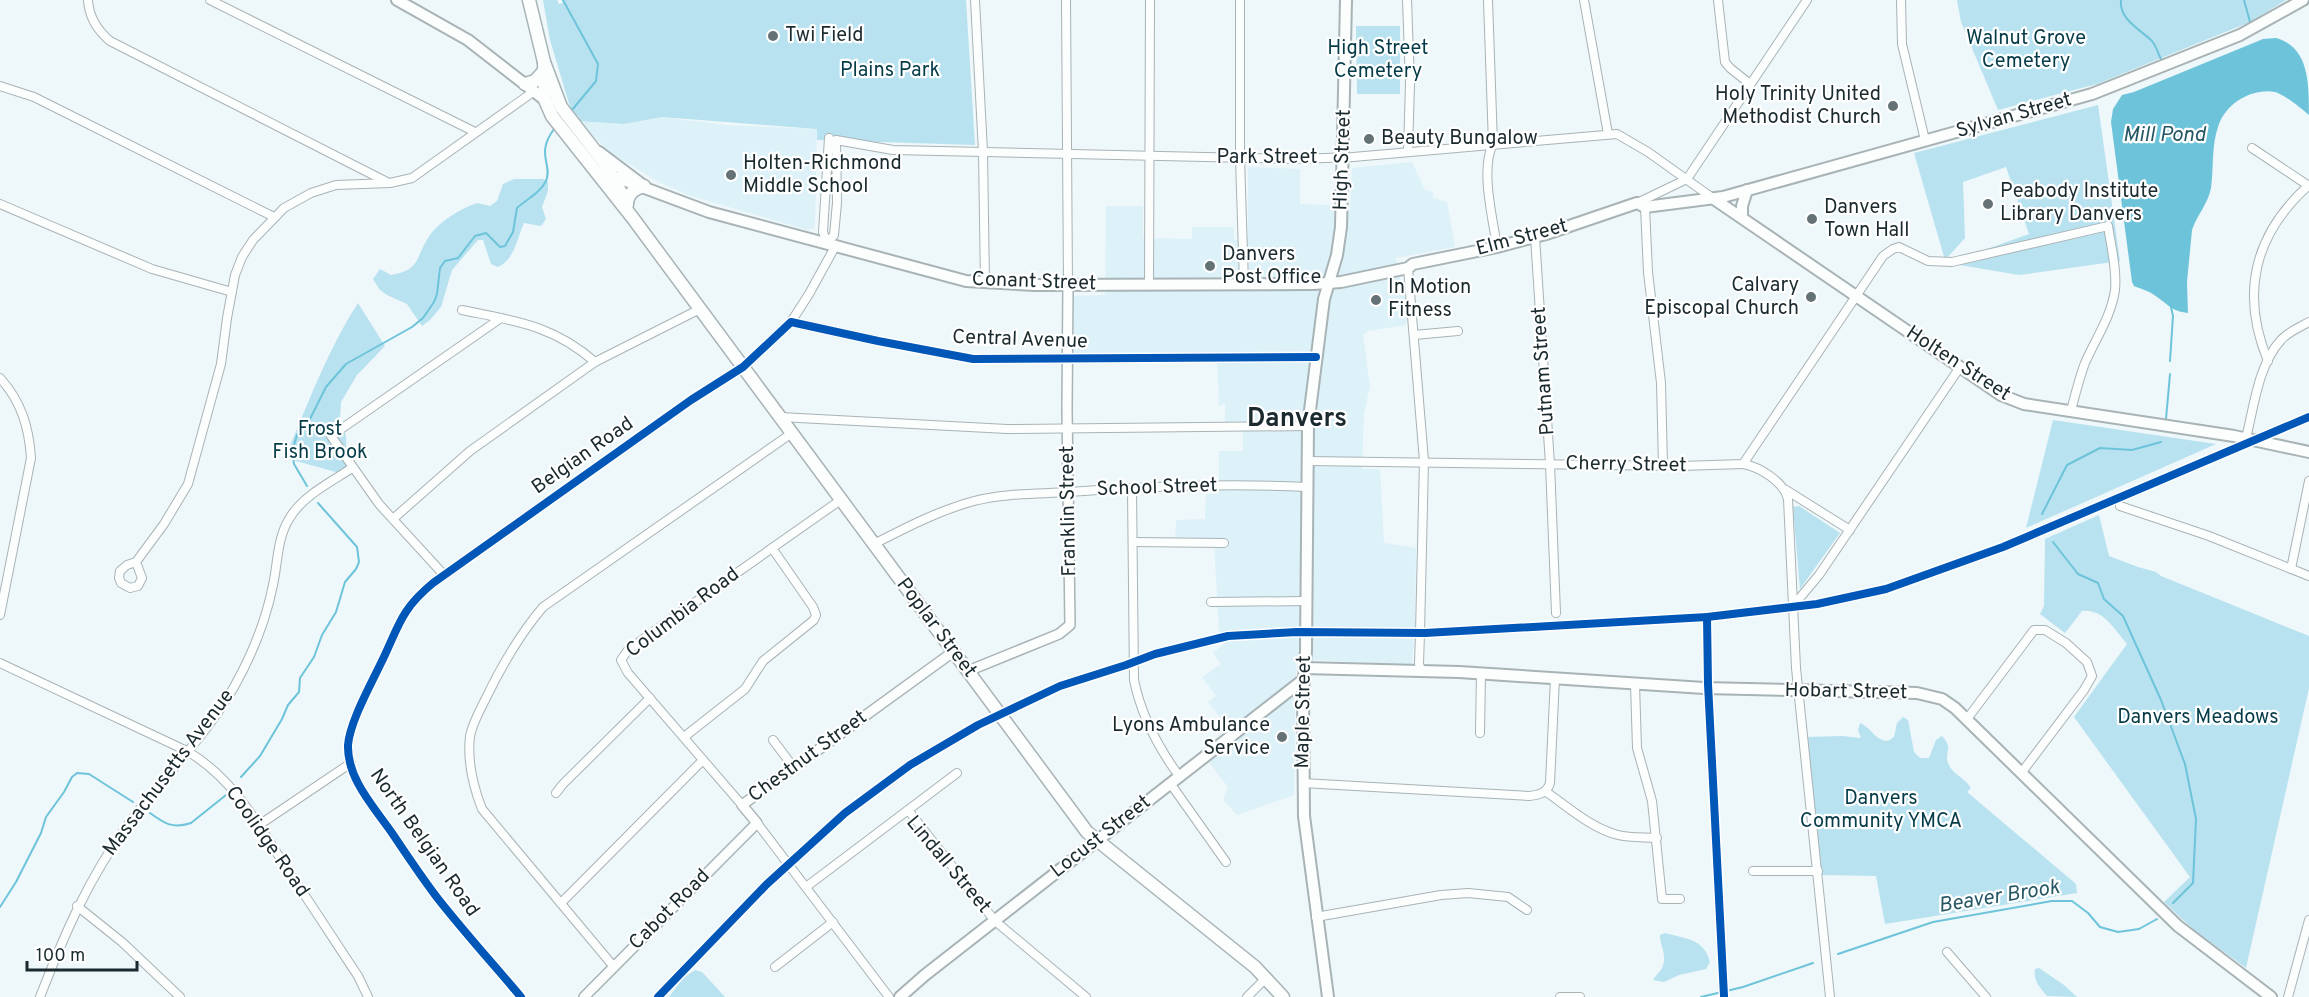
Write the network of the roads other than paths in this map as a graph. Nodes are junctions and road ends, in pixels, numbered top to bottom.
1 (88, 0) edge
2 (210, 0) edge
3 (398, 0) edge
4 (529, 0) edge
5 (975, 0) edge
6 (1066, 0) edge
7 (1150, 0) edge
8 (1240, 0) edge
9 (1346, 0) edge
10 (1407, 0) edge
11 (1488, 0) edge
12 (1584, 0) edge
13 (1718, 0) edge
14 (1807, 0) edge
15 (1901, 0) edge
16 (2303, 0) edge
17 (544, 67) junction
18 (1750, 84) junction
19 (0, 86) edge
20 (529, 88) junction
21 (545, 100) junction
22 (552, 116) junction
23 (566, 116) junction
24 (475, 132) junction
25 (1608, 134) junction
26 (1925, 140) junction
27 (1493, 144) junction
28 (593, 148) junction
29 (2252, 148) dead end
30 (983, 152) junction
31 (1408, 152) junction
32 (1066, 154) junction
33 (1150, 156) junction
34 (1240, 158) junction
35 (1343, 158) junction
36 (590, 162) junction
37 (613, 176) junction
38 (1687, 179) junction
39 (390, 183) junction
40 (644, 186) junction
41 (2309, 186) edge
42 (1747, 190) junction
43 (1714, 199) junction
44 (0, 204) edge
45 (1641, 205) junction
46 (630, 211) junction
47 (274, 217) junction
48 (1742, 218) junction
49 (1535, 237) junction
50 (831, 244) junction
51 (1497, 247) junction
52 (1408, 268) junction
53 (1329, 283) junction
54 (985, 284) junction
55 (1244, 284) junction
56 (1068, 285) junction
57 (1149, 285) junction
58 (232, 292) junction
59 (1855, 295) junction
60 (700, 309) junction
61 (462, 310) dead end
62 (501, 318) junction
63 (791, 322) junction
64 (2309, 322) edge
65 (1458, 331) dead end
66 (1414, 335) junction
67 (1316, 357) junction
68 (1068, 359) junction
69 (595, 362) junction
70 (2268, 362) junction
71 (743, 367) junction
72 (1960, 367) junction
73 (0, 378) edge
74 (2071, 411) junction
75 (780, 417) junction
76 (1308, 426) junction
77 (1068, 429) junction
78 (792, 433) junction
79 (2246, 438) junction
80 (2309, 452) edge
81 (1307, 461) junction
82 (1424, 462) junction
83 (1551, 464) junction
84 (1743, 464) junction
85 (1663, 465) junction
86 (352, 468) junction
87 (2309, 481) edge
88 (1307, 487) junction
89 (1132, 489) junction
90 (1786, 490) junction
91 (1068, 492) junction
92 (842, 499) junction
93 (2120, 506) dead end
94 (393, 519) junction
95 (1850, 530) junction
96 (1133, 542) junction
97 (1224, 543) dead end
98 (874, 544) junction
99 (772, 548) junction
100 (136, 562) dead end
101 (2290, 568) junction
102 (444, 575) junction
103 (2309, 576) edge
104 (1306, 601) junction
105 (1211, 602) dead end
106 (1793, 606) junction
107 (1556, 613) dead end
108 (0, 615) edge
109 (953, 652) junction
110 (0, 663) edge
111 (1304, 668) junction
112 (1421, 670) junction
113 (968, 671) junction
114 (1481, 673) junction
115 (1555, 678) junction
116 (1303, 680) junction
117 (1635, 684) junction
118 (1799, 691) junction
119 (650, 698) junction
120 (1967, 719) junction
121 (1480, 733) dead end
122 (684, 737) junction
123 (773, 740) dead end
124 (187, 751) junction
125 (703, 760) junction
126 (351, 763) junction
127 (794, 768) junction
128 (2022, 772) junction
129 (957, 773) dead end
130 (1179, 776) junction
131 (1170, 783) junction
132 (1303, 783) junction
133 (1545, 791) junction
134 (556, 793) dead end
135 (742, 805) junction
136 (908, 810) junction
137 (758, 823) junction
138 (259, 825) junction
139 (1657, 838) junction
140 (1097, 841) junction
141 (1226, 862) dead end
142 (1754, 871) dead end
143 (1818, 871) junction
144 (806, 887) junction
145 (1680, 899) dead end
146 (561, 903) junction
147 (77, 906) junction
148 (1527, 910) dead end
149 (1316, 917) junction
150 (2309, 920) edge
151 (995, 921) junction
152 (833, 922) junction
153 (1947, 952) dead end
154 (614, 967) junction
155 (775, 967) dead end
156 (1266, 978) junction
157 (1580, 996) edge
158 (40, 997) edge
159 (180, 997) edge
160 (368, 997) edge
161 (521, 997) edge
162 (584, 997) edge
163 (889, 997) edge
164 (900, 997) edge
165 (1086, 997) edge
166 (1247, 997) edge
167 (1283, 997) edge
168 (1328, 997) edge
169 (1560, 997) edge
170 (1830, 997) edge
171 (1986, 997) edge
172 (2271, 997) edge
173 (2288, 997) edge

1 - 39 street
2 - 24 street
3 - 20 main road, Conant Street
4 - 17 main road
5 - 30 street
6 - 32 street
7 - 33 street
8 - 34 street
9 - 35 main road, High Street
10 - 31 street
11 - 27 street
12 - 25 street
13 - 18 street
14 - 18 street
15 - 26 street
16 - 26 main road, Sylvan Street
17 - 20 main road
17 - 21 main road
17 - 23 main road
18 - 38 street
19 - 47 street
20 - 21 main road, Conant Street
20 - 22 main road, Conant Street
20 - 24 street
21 - 22 main road
21 - 23 main road, Conant Street
22 - 36 main road, Conant Street
23 - 28 main road, Conant Street
24 - 39 street
25 - 27 street, Park Street
25 - 38 street, Park Street
26 - 42 main road, Sylvan Street
27 - 31 street, Park Street
27 - 51 street
28 - 37 main road, Poplar Street
28 - 40 main road, Conant Street
29 - 41 street
30 - 32 street, Park Street
30 - 50 street, Park Street
30 - 54 street
31 - 35 street, Park Street
32 - 33 street, Park Street
32 - 56 street
33 - 34 street, Park Street
33 - 57 street
34 - 35 street, Park Street
34 - 55 street
35 - 53 main road, High Street
36 - 37 main road, Conant Street
36 - 46 main road, Poplar Street
37 - 40 main road, Conant Street
37 - 46 main road, Poplar Street
38 - 43 street, Park Street
38 - 45 street
39 - 47 street
40 - 46 main road
40 - 50 main road, Conant Street
41 - 70 street
42 - 43 main road, Sylvan Street
42 - 48 main road
43 - 45 main road, Elm Street
43 - 48 main road, Holten Street
44 - 58 street
45 - 49 main road, Elm Street
45 - 85 street
46 - 60 main road, Poplar Street
47 - 58 street
48 - 59 main road, Holten Street
49 - 51 main road, Elm Street
49 - 83 street, Putnam Street
50 - 54 main road, Conant Street
50 - 63 street
51 - 52 main road, Elm Street
52 - 53 main road, Elm Street
52 - 66 street
53 - 55 main road, Conant Street
53 - 67 main road, Maple Street
54 - 56 main road, Conant Street
55 - 57 main road, Conant Street
56 - 57 main road, Conant Street
56 - 68 street, Franklin Street
58 - 100 street
59 - 72 main road, Holten Street
59 - 74 street
59 - 84 street
60 - 69 street
60 - 71 main road, Poplar Street
61 - 62 street
62 - 69 street
62 - 86 street
63 - 68 street, Central Avenue
63 - 71 street
64 - 70 street
65 - 66 street
66 - 82 street
67 - 68 street, Central Avenue
67 - 76 main road, Maple Street
68 - 77 street, Franklin Street
69 - 94 street
70 - 79 street
71 - 75 main road, Poplar Street
71 - 102 street, Belgian Road
72 - 74 main road, Holten Street
72 - 95 street
73 - 108 street
74 - 79 main road, Holten Street
75 - 77 street
75 - 78 main road, Poplar Street
76 - 77 street
76 - 81 main road, Maple Street
77 - 91 street, Franklin Street
78 - 92 main road, Poplar Street
78 - 146 street
79 - 80 main road, Holten Street
81 - 82 street, Cherry Street
81 - 88 main road, Maple Street
82 - 83 street, Cherry Street
82 - 112 street
83 - 85 street, Cherry Street
83 - 107 street, Putnam Street
84 - 85 street, Cherry Street
84 - 90 street
86 - 94 street
86 - 124 street, Massachusetts Avenue
87 - 101 street
88 - 89 street, School Street
88 - 104 main road, Maple Street
89 - 91 street, School Street
89 - 96 street
90 - 95 street
90 - 106 street
91 - 98 street, School Street
91 - 113 street, Franklin Street
92 - 98 main road, Poplar Street
92 - 99 street, Columbia Road
93 - 101 street
94 - 102 street
95 - 106 street
96 - 97 street
96 - 130 street
98 - 109 main road, Poplar Street
99 - 119 street, Columbia Road
99 - 122 street
101 - 103 street
102 - 126 street, North Belgian Road
104 - 105 street
104 - 111 main road, Maple Street
106 - 118 street
109 - 113 main road, Poplar Street
109 - 127 street, Chestnut Street
110 - 124 street, Coolidge Road
111 - 112 main road, Hobart Street
111 - 116 main road, Maple Street
112 - 114 main road, Hobart Street
113 - 140 main road, Poplar Street
114 - 115 main road, Hobart Street
114 - 121 street
115 - 117 main road, Hobart Street
115 - 133 street
116 - 130 main road, Locust Street
116 - 132 main road, Maple Street
117 - 118 main road, Hobart Street
117 - 139 street
118 - 120 main road, Hobart Street
118 - 143 street
119 - 122 street, Columbia Road
119 - 134 street
120 - 128 main road, Hobart Street
120 - 128 street
122 - 125 street, Columbia Road
123 - 127 street
124 - 138 street, Coolidge Road
124 - 147 street, Massachusetts Avenue
125 - 135 street, Columbia Road
125 - 146 street
126 - 138 street
126 - 161 street, North Belgian Road
127 - 135 street, Chestnut Street
128 - 172 main road, Hobart Street
129 - 136 street
130 - 131 main road, Locust Street
131 - 140 main road, Locust Street
131 - 141 street
132 - 133 street
132 - 149 main road, Maple Street
133 - 139 street
135 - 137 street, Chestnut Street
136 - 144 street, Lindall Street
136 - 151 street, Lindall Street
137 - 144 street, Chestnut Street
137 - 154 street, Cabot Road
138 - 160 street, Coolidge Road
139 - 145 street
140 - 151 main road, Locust Street
140 - 156 main road, Poplar Street
142 - 143 street
143 - 170 street
144 - 152 street, Chestnut Street
146 - 154 street
147 - 158 street, Massachusetts Avenue
147 - 159 street
148 - 149 street
149 - 168 main road, Maple Street
150 - 173 street
151 - 164 main road, Locust Street
151 - 165 street, Lindall Street
152 - 155 street
152 - 163 street, Chestnut Street
153 - 171 street
154 - 162 street, Cabot Road
156 - 166 street
156 - 167 main road, Poplar Street
157 - 169 street

